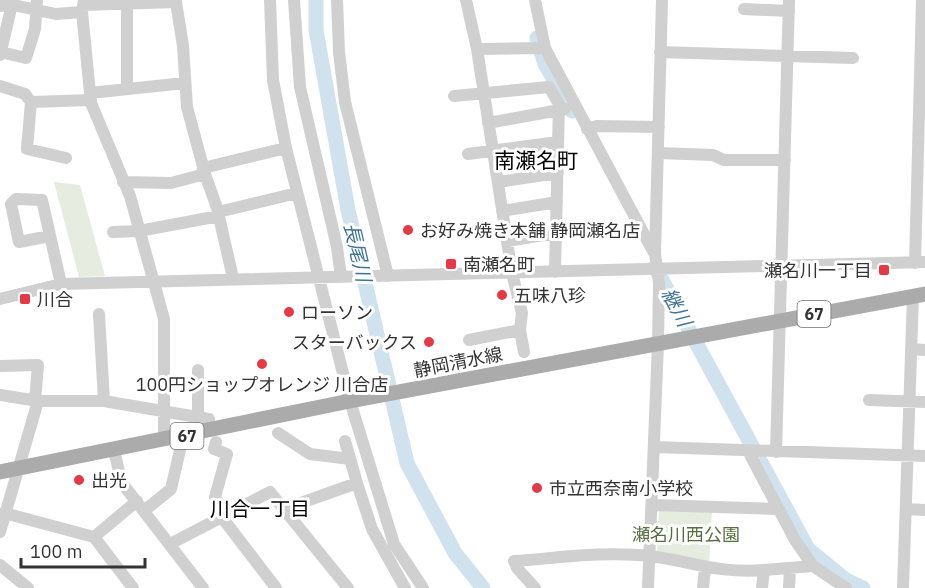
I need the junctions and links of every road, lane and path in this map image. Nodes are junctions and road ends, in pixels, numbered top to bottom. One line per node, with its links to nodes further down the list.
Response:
1 (270, 0): 36 (street)
2 (294, 0): 62 (street)
3 (337, 0): 61 (street)
4 (466, 0): 17 (street)
5 (535, 0): 15 (street)
6 (662, 0): 18 (street)
7 (180, 1): 9 (street); 21 (street)
8 (8, 4): 10 (street); 16 (street)
9 (127, 4): 12 (street); 24 (street)
10 (38, 5): 12 (street); 16 (street)
11 (789, 5): 14 (street); 19 (street)
12 (83, 6): 26 (street)
13 (923, 8): 22 (street)
14 (744, 9)
15 (540, 48): 17 (street); 29 (street)
16 (1, 49)
17 (477, 49): 25 (street)
18 (660, 52): 19 (street); 32 (street)
19 (788, 56): 20 (street); 41 (street)
20 (853, 58)
21 (185, 83): 24 (street); 42 (street)
22 (922, 83): 34 (street)
23 (0, 86): 28 (street)
24 (127, 89): 26 (street)
25 (483, 92): 27 (street); 30 (street); 31 (street)
26 (91, 96): 28 (street); 44 (street)
27 (454, 96)
28 (31, 102): 40 (street)
29 (575, 107): 30 (street); 33 (street)
30 (559, 111): 31 (street); 35 (street)
31 (488, 123): 37 (street)
32 (659, 127): 33 (street); 38 (street)
33 (586, 129): 55 (street)
34 (922, 136): 56 (street)
35 (558, 142): 37 (street); 43 (street)
36 (286, 148): 42 (street); 46 (street)
37 (493, 152): 39 (street); 45 (street)
38 (658, 153): 41 (street); 55 (street)
39 (468, 154)
40 (66, 158)
41 (785, 160): 57 (street)
42 (204, 171): 44 (street); 49 (street)
43 (558, 173): 45 (street); 47 (street)
44 (123, 182): 50 (street)
45 (498, 182): 48 (street)
46 (297, 193): 49 (street); 64 (street)
47 (557, 202): 48 (street); 52 (street)
48 (502, 211): 54 (street)
49 (219, 214): 50 (street); 63 (street)
50 (139, 231): 51 (street); 65 (street)
51 (113, 232)
52 (556, 233): 54 (street); 59 (street)
53 (50, 236): 66 (street)
54 (507, 241): 60 (street)
55 (655, 254): 58 (street)
56 (920, 262): 57 (street)
57 (782, 266): 58 (street); 70 (street)
58 (658, 269): 59 (street); 73 (street)
59 (555, 272): 60 (street)
60 (512, 273): 61 (street); 71 (street)
61 (386, 276): 62 (street)
62 (343, 277): 64 (street)
63 (233, 278): 64 (street); 65 (street)
64 (318, 279): 83 (street)
65 (154, 281): 66 (street); 86 (street)
66 (61, 284): 68 (street)
67 (919, 295): 70 (main road, 静岡清水線 / 67); 74 (street)
68 (0, 299)
69 (99, 314): 82 (street)
70 (780, 320): 73 (main road, 静岡清水線 / 67); 95 (street)
71 (520, 330): 72 (street); 76 (street)
72 (470, 340)
73 (658, 344): 83 (main road, 静岡清水線 / 67); 92 (street)
74 (911, 349): 75 (street); 84 (street)
75 (925, 350)
76 (524, 352)
77 (0, 366): 81 (street)
78 (198, 370): 86 (street)
79 (0, 395): 81 (street)
80 (869, 400): 84 (street)
81 (37, 401): 82 (street); 99 (street)
82 (104, 401): 86 (street)
83 (350, 401): 88 (main road, 静岡清水線 / 67); 125 (street)
84 (909, 401): 85 (street); 96 (street)
85 (925, 402)
86 (164, 411): 89 (street)
87 (278, 433): 98 (street)
88 (183, 437): 89 (main road, 静岡清水線 / 67); 103 (street)
89 (164, 440): 93 (main road, 静岡清水線 / 67)
90 (345, 441): 98 (street)
91 (216, 442): 109 (street)
92 (654, 447): 94 (street); 102 (street)
93 (114, 451): 99 (main road, 静岡清水線 / 67); 103 (street)
94 (748, 451): 95 (street); 105 (street)
95 (776, 452): 96 (street)
96 (908, 456): 97 (street); 106 (street)
97 (925, 456)
98 (350, 459): 101 (street)
99 (16, 468): 100 (main road, 静岡清水線 / 67); 108 (street)
100 (0, 472)
101 (357, 483): 104 (street); 124 (street)
102 (652, 505): 105 (street); 113 (street)
103 (140, 506): 111 (street); 112 (street)
104 (284, 508): 109 (street); 123 (street)
105 (779, 508): 115 (street)
106 (906, 509): 107 (street); 132 (street)
107 (925, 510)
108 (4, 513): 110 (street); 111 (street)
109 (222, 516): 112 (street); 122 (street)
110 (0, 532)
111 (94, 537): 120 (street)
112 (170, 544): 121 (street)
113 (649, 556): 117 (street); 126 (street); 127 (street)
114 (0, 565): 119 (street)
115 (813, 566): 116 (street); 131 (street)
116 (790, 568): 118 (street); 130 (street)
117 (705, 569): 118 (street); 128 (street)
118 (764, 570): 129 (street)
119 (28, 588)
120 (133, 588)
121 (203, 588)
122 (276, 588)
123 (348, 588)
124 (405, 588)
125 (423, 588)
126 (535, 588)
127 (648, 588)
128 (703, 588)
129 (762, 588)
130 (789, 588)
131 (846, 588)
132 (903, 588)

